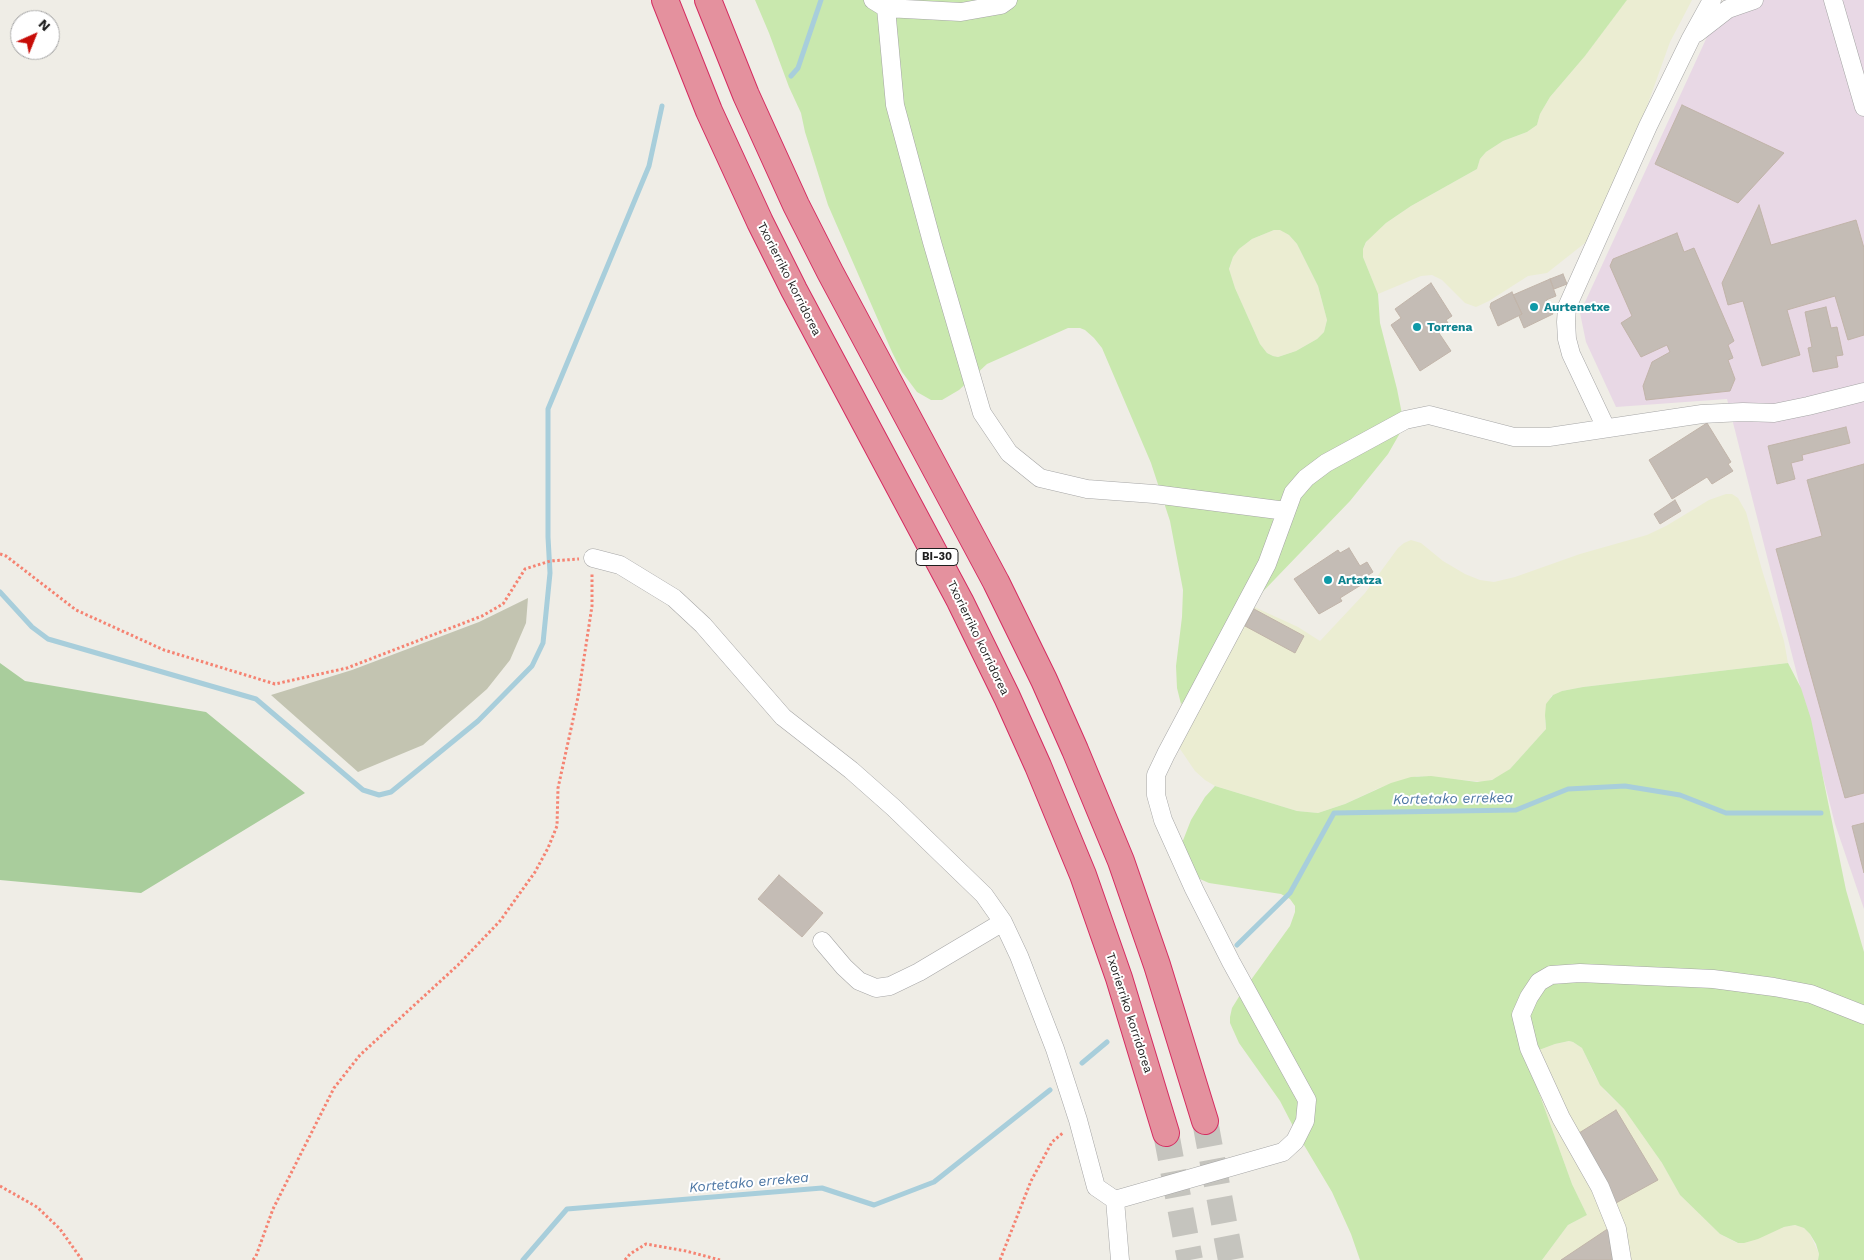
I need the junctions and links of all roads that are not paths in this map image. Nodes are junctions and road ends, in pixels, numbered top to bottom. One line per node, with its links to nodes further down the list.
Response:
1 (665, 0): 18 (highway, Txorierriko korridorea / BI-30)
2 (708, 0): 17 (highway, BI-30)
3 (1008, 0): 7 (street)
4 (1712, 0): 8 (street)
5 (1754, 0): 8 (street)
6 (1833, 0): 9 (street)
7 (879, 4): 12 (street)
8 (1691, 38): 11 (street)
9 (1864, 107)
10 (1864, 392): 11 (street)
11 (1606, 428): 12 (street)
12 (1286, 511): 19 (street)
13 (593, 558): 14 (street)
14 (1003, 922): 15 (street); 19 (street)
15 (822, 941)
16 (1864, 1015): 21 (street)
17 (1205, 1121)
18 (1166, 1133)
19 (1115, 1200): 20 (street)
20 (1120, 1260)
21 (1622, 1260)

